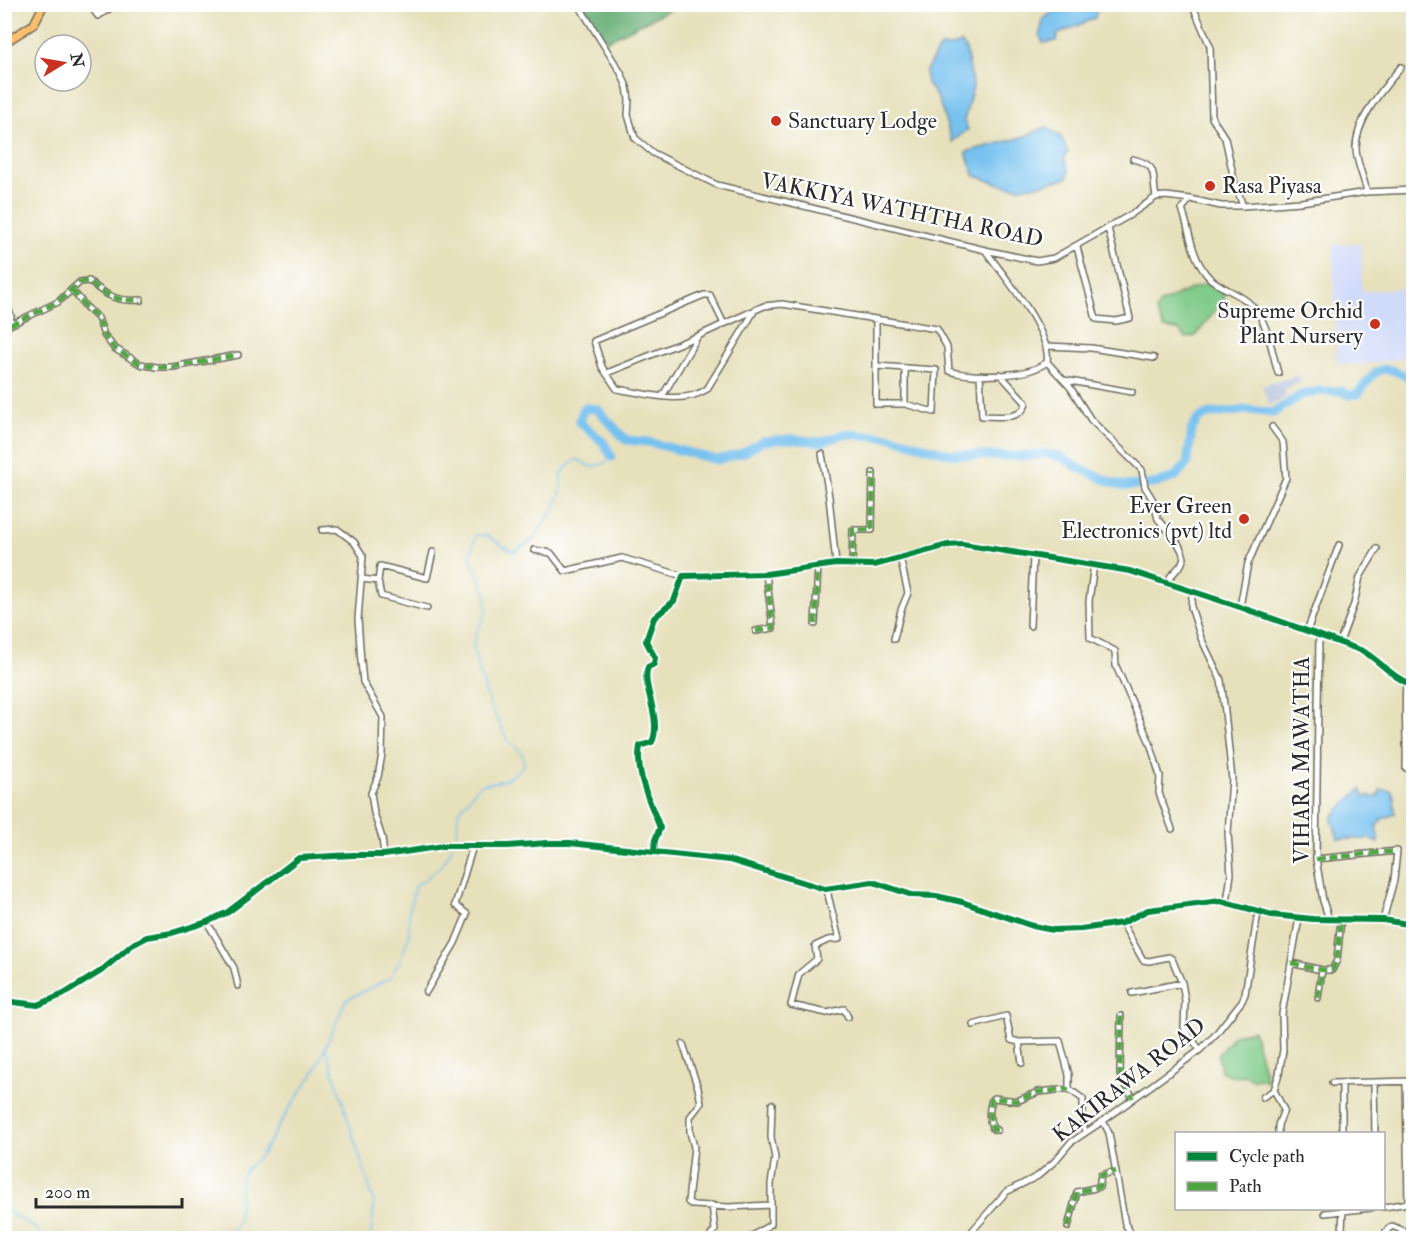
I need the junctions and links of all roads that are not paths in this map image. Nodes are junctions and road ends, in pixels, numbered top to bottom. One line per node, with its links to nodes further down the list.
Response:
1 (44, 4): 6 (main road)
2 (89, 4): 3 (street)
3 (117, 4)
4 (579, 4): 16 (street, VAKKIYA WATHTHA ROAD)
5 (1192, 4): 13 (street)
6 (4, 43)
7 (1401, 67): 10 (street)
8 (1133, 159): 11 (street)
9 (1413, 190): 10 (street)
10 (1366, 192): 13 (street)
11 (1156, 197): 12 (street); 14 (street, VAKKIYA WATHTHA ROAD)
12 (1190, 199): 13 (street); 33 (street)
13 (1243, 206)
14 (1108, 228): 15 (street, VAKKIYA WATHTHA ROAD); 15 (street)
15 (1077, 247): 16 (street, VAKKIYA WATHTHA ROAD)
16 (985, 250): 25 (street)
17 (72, 290): 19 (street); 23 (street); 26 (street)
18 (4, 297): 23 (street)
19 (141, 300)
20 (755, 310): 21 (street); 22 (street); 39 (street)
21 (876, 320): 29 (street); 32 (street)
22 (724, 324): 24 (street); 34 (street)
23 (7, 326)
24 (698, 336): 34 (street); 39 (street)
25 (1047, 346): 27 (street); 28 (street)
26 (238, 354)
27 (1154, 358)
28 (1047, 362): 35 (street); 37 (street)
29 (876, 366): 30 (street); 40 (street)
30 (905, 368): 31 (street); 40 (street)
31 (936, 370): 32 (street); 40 (street)
32 (949, 370): 36 (street)
33 (1278, 373)
34 (607, 374): 39 (street)
35 (1000, 374): 36 (street); 36 (street)
36 (980, 375)
37 (1064, 380): 38 (street); 59 (street)
38 (1132, 392)
39 (663, 395)
40 (905, 404)
41 (1272, 427): 61 (street)
42 (822, 454): 51 (street)
43 (873, 472): 52 (street)
44 (322, 530): 57 (street)
45 (1339, 545): 66 (street)
46 (1377, 549): 69 (street)
47 (534, 550): 56 (street)
48 (433, 552): 58 (street)
49 (1034, 555): 50 (street); 53 (street); 64 (street)
50 (900, 558): 52 (street); 68 (street)
51 (836, 564): 52 (street); 54 (street)
52 (852, 564)
53 (1094, 564): 59 (street); 73 (street)
54 (818, 566): 55 (street); 63 (street)
55 (766, 573): 56 (street); 65 (street)
56 (683, 576): 75 (street)
57 (362, 579): 58 (street); 76 (street)
58 (378, 581): 62 (street)
59 (1169, 585): 60 (street)
60 (1194, 593): 61 (street); 79 (street)
61 (1240, 607): 66 (street)
62 (427, 608)
63 (815, 624)
64 (1030, 626)
65 (756, 631)
66 (1307, 631): 67 (street)
67 (1319, 636): 69 (street); 77 (street, VIHARA MAWATHA)
68 (894, 639)
69 (1340, 642): 70 (street)
70 (1406, 683): 71 (street); 72 (street)
71 (1413, 686)
72 (1406, 768)
73 (1172, 829)
74 (472, 846): 75 (street); 76 (street); 92 (street)
75 (654, 851): 78 (street)
76 (384, 855): 85 (street)
77 (1316, 859): 82 (street, VIHARA MAWATHA); 84 (street)
78 (829, 889): 86 (street); 97 (street)
79 (1227, 902): 80 (street); 86 (street)
80 (1258, 912): 81 (street); 101 (street, KAKIRAWA ROAD)
81 (1299, 918): 82 (street); 88 (street)
82 (1329, 919): 83 (street)
83 (1341, 919): 84 (street); 89 (street)
84 (1383, 920): 87 (street)
85 (207, 922): 91 (street); 95 (street)
86 (1122, 923): 90 (street)
87 (1413, 925)
88 (1291, 963): 89 (street); 109 (street)
89 (1322, 970): 94 (street)
90 (1182, 983): 93 (street); 101 (street)
91 (238, 986)
92 (426, 992)
93 (1132, 993)
94 (1318, 998)
95 (4, 1001)
96 (1121, 1016): 111 (street)
97 (848, 1017)
98 (974, 1025): 99 (street)
99 (1019, 1042): 102 (street); 108 (street)
100 (683, 1044): 121 (street)
101 (1200, 1050): 111 (street, KAKIRAWA ROAD)
102 (1022, 1063)
103 (1413, 1081): 104 (street)
104 (1406, 1082): 107 (street); 120 (street)
105 (1332, 1083): 106 (street)
106 (1341, 1083): 107 (street); 117 (street)
107 (1374, 1083): 118 (street)
108 (1069, 1089): 114 (street); 115 (street)
109 (1274, 1090): 110 (street); 116 (street)
110 (1263, 1097)
111 (1133, 1098): 113 (street, KAKIRAWA ROAD)
112 (772, 1104): 122 (street)
113 (1103, 1121): 115 (street, KAKIRAWA ROAD); 119 (street)
114 (998, 1130)
115 (1085, 1132): 132 (street, KAKIRAWA ROAD)
116 (1278, 1132)
117 (1342, 1132)
118 (1375, 1132)
119 (1116, 1171): 126 (street); 133 (street)
120 (1411, 1203): 123 (street)
121 (712, 1205): 122 (street); 130 (street)
122 (771, 1205): 131 (street)
123 (1385, 1207)
124 (1343, 1210): 125 (street); 134 (street)
125 (1325, 1214)
126 (1068, 1227)
127 (1411, 1234): 128 (street); 129 (street)
128 (1388, 1236)
129 (1399, 1236)
130 (711, 1239)
131 (749, 1239)
132 (966, 1239)
133 (1130, 1239)
134 (1317, 1239)

